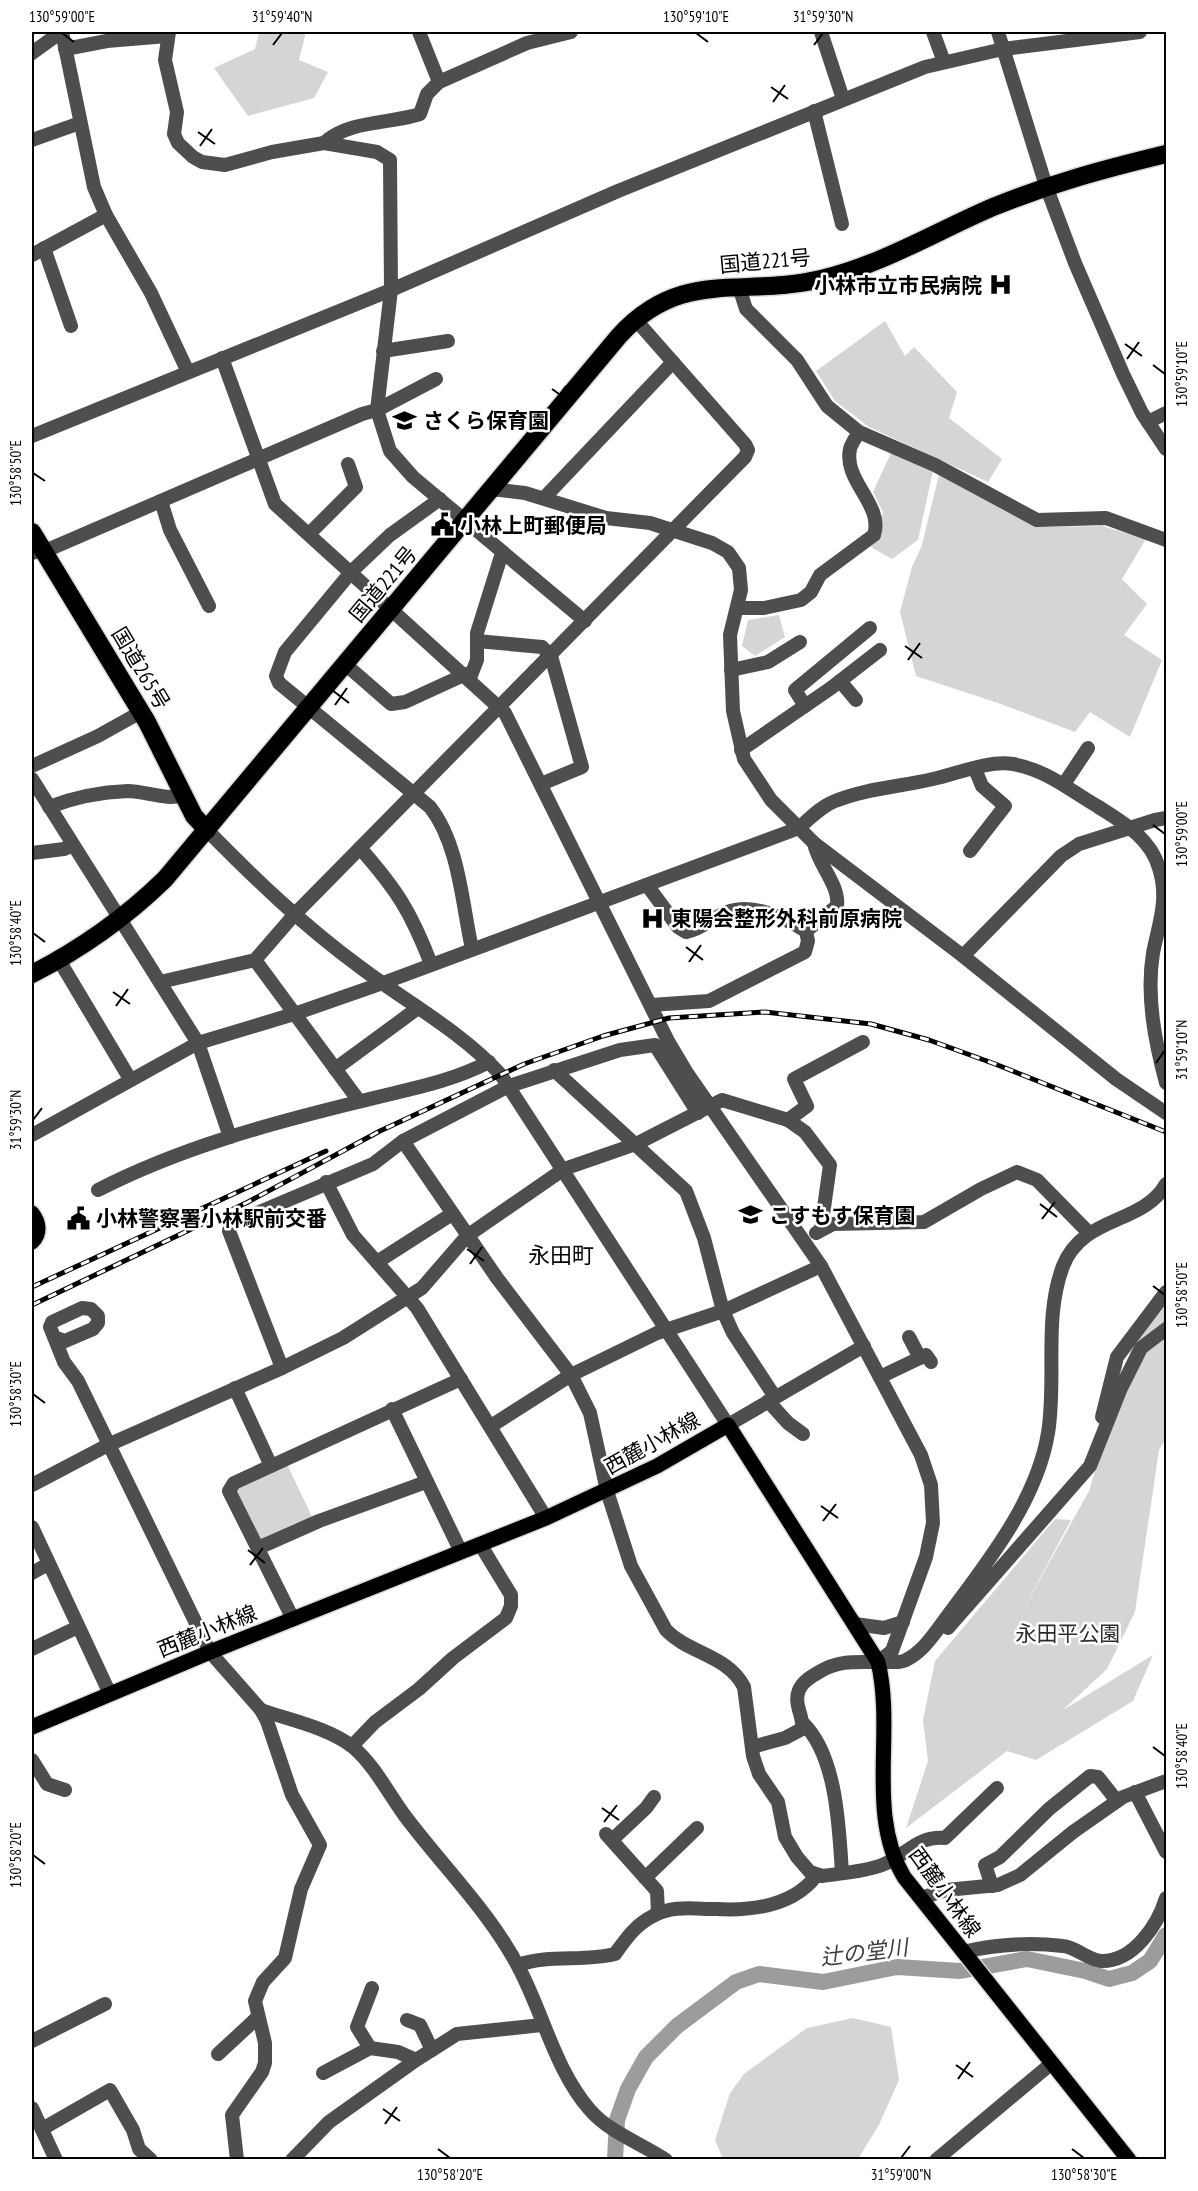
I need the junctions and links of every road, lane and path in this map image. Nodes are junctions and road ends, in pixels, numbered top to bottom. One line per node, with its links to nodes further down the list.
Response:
1 (62, 32): 11 (street); 13 (street)
2 (419, 32): 15 (street)
3 (571, 32): 10 (street)
4 (821, 32): 16 (street)
5 (933, 32): 14 (street)
6 (998, 32): 12 (street)
7 (1140, 32): 9 (street)
8 (168, 34): 11 (street); 20 (street)
9 (1089, 34): 12 (street)
10 (524, 37): 15 (street)
11 (65, 49): 18 (street)
12 (1003, 49): 14 (street); 22 (street)
13 (32, 53)
14 (944, 62): 16 (street)
15 (439, 82): 20 (street)
16 (843, 99): 17 (street)
17 (814, 111): 24 (street); 27 (street)
18 (80, 123): 19 (street); 23 (street)
19 (32, 140)
20 (324, 143): 27 (street)
21 (1167, 154): 22 (highway, 国道221号)
22 (1046, 186): 26 (highway, 国道221号); 38 (street)
23 (106, 215): 25 (street); 34 (street)
24 (842, 224)
25 (36, 250): 29 (street)
26 (739, 287): 28 (highway, 国道221号); 39 (street)
27 (391, 290): 31 (street); 32 (street)
28 (634, 319): 33 (street); 44 (highway, 国道221号)
29 (71, 326)
30 (448, 341): 31 (street)
31 (383, 351): 36 (street)
32 (222, 358): 34 (street); 42 (street)
33 (673, 362): 45 (street); 49 (street)
34 (188, 372): 40 (street)
35 (436, 379): 36 (street)
36 (377, 410): 42 (street); 46 (street)
37 (1167, 413): 38 (street)
38 (1148, 422): 41 (street)
39 (859, 432): 52 (street); 57 (street)
40 (32, 436)
41 (1167, 449)
42 (259, 458): 47 (street); 51 (street)
43 (348, 464): 51 (street)
44 (491, 489): 45 (street); 48 (highway, 国道221号)
45 (544, 498): 49 (street)
46 (440, 499): 48 (street); 55 (street)
47 (161, 501): 53 (street); 56 (street)
48 (465, 520): 54 (street); 58 (highway, 国道221号)
49 (673, 531): 57 (street); 59 (street)
50 (32, 532): 53 (highway, 国道265号)
51 (309, 534): 55 (street)
52 (1167, 540)
53 (37, 551): 73 (highway, 国道265号)
54 (502, 552): 59 (street); 61 (street)
55 (352, 571): 58 (street); 70 (street)
56 (209, 606)
57 (737, 608): 66 (street)
58 (391, 609): 65 (highway, 国道221号); 67 (street)
59 (585, 621): 64 (street)
60 (870, 627): 72 (street)
61 (477, 640): 64 (street); 67 (street)
62 (800, 642): 66 (street)
63 (880, 650): 68 (street)
64 (551, 656): 71 (street); 79 (street)
65 (345, 664): 67 (street); 70 (highway, 国道221号)
66 (731, 670): 75 (street)
67 (468, 676): 71 (street)
68 (840, 681): 69 (street); 72 (street)
69 (855, 700)
70 (310, 706): 81 (street); 87 (highway, 国道221号)
71 (500, 706): 79 (street); 81 (street)
72 (805, 706): 75 (street)
73 (141, 712): 76 (street); 82 (highway, 国道265号)
74 (1088, 748): 80 (street)
75 (741, 750): 85 (street)
76 (32, 766)
77 (975, 769): 80 (street); 85 (street); 91 (street)
78 (32, 779): 83 (street)
79 (541, 784): 96 (street)
80 (1064, 784): 86 (street)
81 (414, 794): 90 (street); 100 (street)
82 (184, 795): 83 (street); 87 (highway, 国道265号)
83 (50, 807): 89 (street)
84 (1167, 818): 86 (street)
85 (799, 828): 88 (street); 94 (street)
86 (1133, 828): 101 (street); 117 (street)
87 (207, 830): 97 (street); 98 (highway, 国道221号)
88 (814, 843): 93 (street); 95 (street)
89 (73, 845): 92 (street); 98 (street)
90 (360, 848): 97 (street); 104 (street)
91 (970, 851)
92 (32, 853)
93 (850, 871): 95 (street); 101 (street)
94 (646, 885): 96 (street); 99 (street)
95 (834, 888): 99 (street)
96 (599, 903): 100 (street); 108 (street)
97 (294, 915): 103 (street); 107 (street)
98 (120, 919): 102 (highway, 国道221号); 106 (street)
99 (806, 932): 108 (street)
100 (472, 949): 104 (street)
101 (963, 956): 120 (street)
102 (59, 960): 105 (highway, 国道221号); 116 (street)
103 (255, 960): 106 (street); 110 (street)
104 (431, 964): 107 (street)
105 (32, 974)
106 (160, 982): 112 (street)
107 (383, 982): 109 (street); 110 (street)
108 (651, 1005): 121 (street)
109 (418, 1008): 113 (street); 114 (street)
110 (294, 1014): 112 (street); 114 (street)
111 (864, 1042): 122 (street)
112 (198, 1043): 116 (street); 124 (street)
113 (489, 1062): 118 (street); 119 (street)
114 (335, 1069): 119 (street)
115 (554, 1070): 118 (street); 121 (street); 126 (street)
116 (130, 1080): 123 (street)
117 (1166, 1082)
118 (509, 1086): 125 (street); 127 (street)
119 (359, 1101): 124 (street)
120 (1164, 1106)
121 (704, 1109): 122 (street); 126 (street); 136 (street)
122 (788, 1120): 133 (street)
123 (32, 1135)
124 (230, 1137): 130 (street)
125 (403, 1141): 128 (street); 132 (street)
126 (636, 1144): 127 (street); 142 (street)
127 (564, 1169): 135 (street); 144 (street)
128 (326, 1182): 138 (street); 149 (street)
129 (1167, 1184): 134 (street)
130 (98, 1190)
131 (32, 1213): 137 (main road)
132 (452, 1214): 135 (street); 138 (street)
133 (821, 1229): 134 (street); 136 (street)
134 (1088, 1232): 177 (street)
135 (467, 1236): 141 (street); 150 (street)
136 (805, 1241): 139 (street)
137 (32, 1242)
138 (377, 1262): 141 (street)
139 (821, 1266): 142 (street); 148 (street)
140 (1167, 1292): 162 (street)
141 (408, 1298): 149 (street); 152 (street)
142 (723, 1311): 144 (street); 155 (street)
143 (1166, 1329): 162 (street)
144 (666, 1330): 150 (street); 157 (street)
145 (80, 1335): 146 (street); 146 (street); 153 (street)
146 (54, 1337): 153 (street)
147 (909, 1337): 151 (street)
148 (864, 1346): 151 (street); 155 (street)
149 (282, 1368): 154 (street)
150 (571, 1375): 158 (street); 165 (street)
151 (880, 1377): 174 (street)
152 (461, 1378): 156 (street); 158 (street)
153 (78, 1381): 160 (street)
154 (235, 1388): 160 (street); 161 (street)
155 (772, 1399): 157 (street); 159 (street)
156 (392, 1409): 161 (street); 163 (street)
157 (728, 1425): 165 (main road, 西麓小林線); 175 (main road, 西麓小林線)
158 (492, 1426): 166 (street)
159 (803, 1434)
160 (108, 1445): 164 (street); 179 (street)
161 (271, 1466): 169 (street)
162 (1089, 1466): 177 (street)
163 (426, 1482): 169 (street); 170 (street)
164 (32, 1485)
165 (607, 1491): 166 (main road, 西麓小林線); 186 (street)
166 (546, 1518): 168 (main road, 西麓小林線)
167 (32, 1527): 171 (street)
168 (480, 1545): 170 (main road, 西麓小林線); 185 (street)
169 (258, 1548): 173 (street)
170 (460, 1552): 173 (main road, 西麓小林線)
171 (48, 1564): 172 (street); 176 (street)
172 (32, 1573)
173 (293, 1619): 179 (main road, 西麓小林線)
174 (903, 1622): 175 (street); 180 (street)
175 (855, 1624): 180 (main road, 西麓小林線)
176 (78, 1627): 178 (street); 181 (street)
177 (931, 1638): 180 (street)
178 (32, 1649)
179 (210, 1652): 181 (main road, 西麓小林線); 182 (street)
180 (878, 1662): 183 (street); 196 (main road, 西麓小林線)
181 (110, 1694): 184 (main road, 西麓小林線)
182 (261, 1710): 185 (street); 208 (street)
183 (803, 1723): 186 (street); 197 (street)
184 (32, 1727)
185 (352, 1746): 205 (street)
186 (752, 1747): 198 (street)
187 (32, 1760): 190 (street)
188 (1167, 1781): 191 (street)
189 (997, 1788): 196 (street)
190 (65, 1790)
191 (1135, 1792): 193 (street); 195 (street)
192 (654, 1797): 199 (street)
193 (1117, 1801): 200 (street); 200 (street)
194 (697, 1828): 199 (street)
195 (1167, 1852)
196 (893, 1859): 197 (street); 201 (main road, 西麓小林線)
197 (842, 1873): 198 (street)
198 (816, 1876): 203 (street)
199 (645, 1878): 203 (street)
200 (992, 1886): 201 (street)
201 (921, 1898): 204 (main road, 西麓小林線)
202 (1167, 1898): 204 (street)
203 (658, 1914): 205 (street)
204 (963, 1952): 216 (main road, 西麓小林線)
205 (518, 1965): 210 (street)
206 (372, 1988): 212 (street)
207 (105, 2004): 211 (street)
208 (258, 2017): 214 (street); 222 (street)
209 (407, 2020): 213 (street)
210 (542, 2025): 213 (street); 224 (street)
211 (32, 2041)
212 (370, 2048): 215 (street); 217 (street)
213 (432, 2050): 215 (street)
214 (218, 2054)
215 (416, 2060): 223 (street)
216 (1052, 2063): 225 (street); 226 (main road, 西麓小林線)
217 (323, 2073)
218 (32, 2108): 219 (street)
219 (42, 2129): 220 (street); 221 (street)
220 (56, 2160)
221 (151, 2160)
222 (237, 2160)
223 (292, 2160)
224 (666, 2160)
225 (936, 2160)
226 (1129, 2160)

